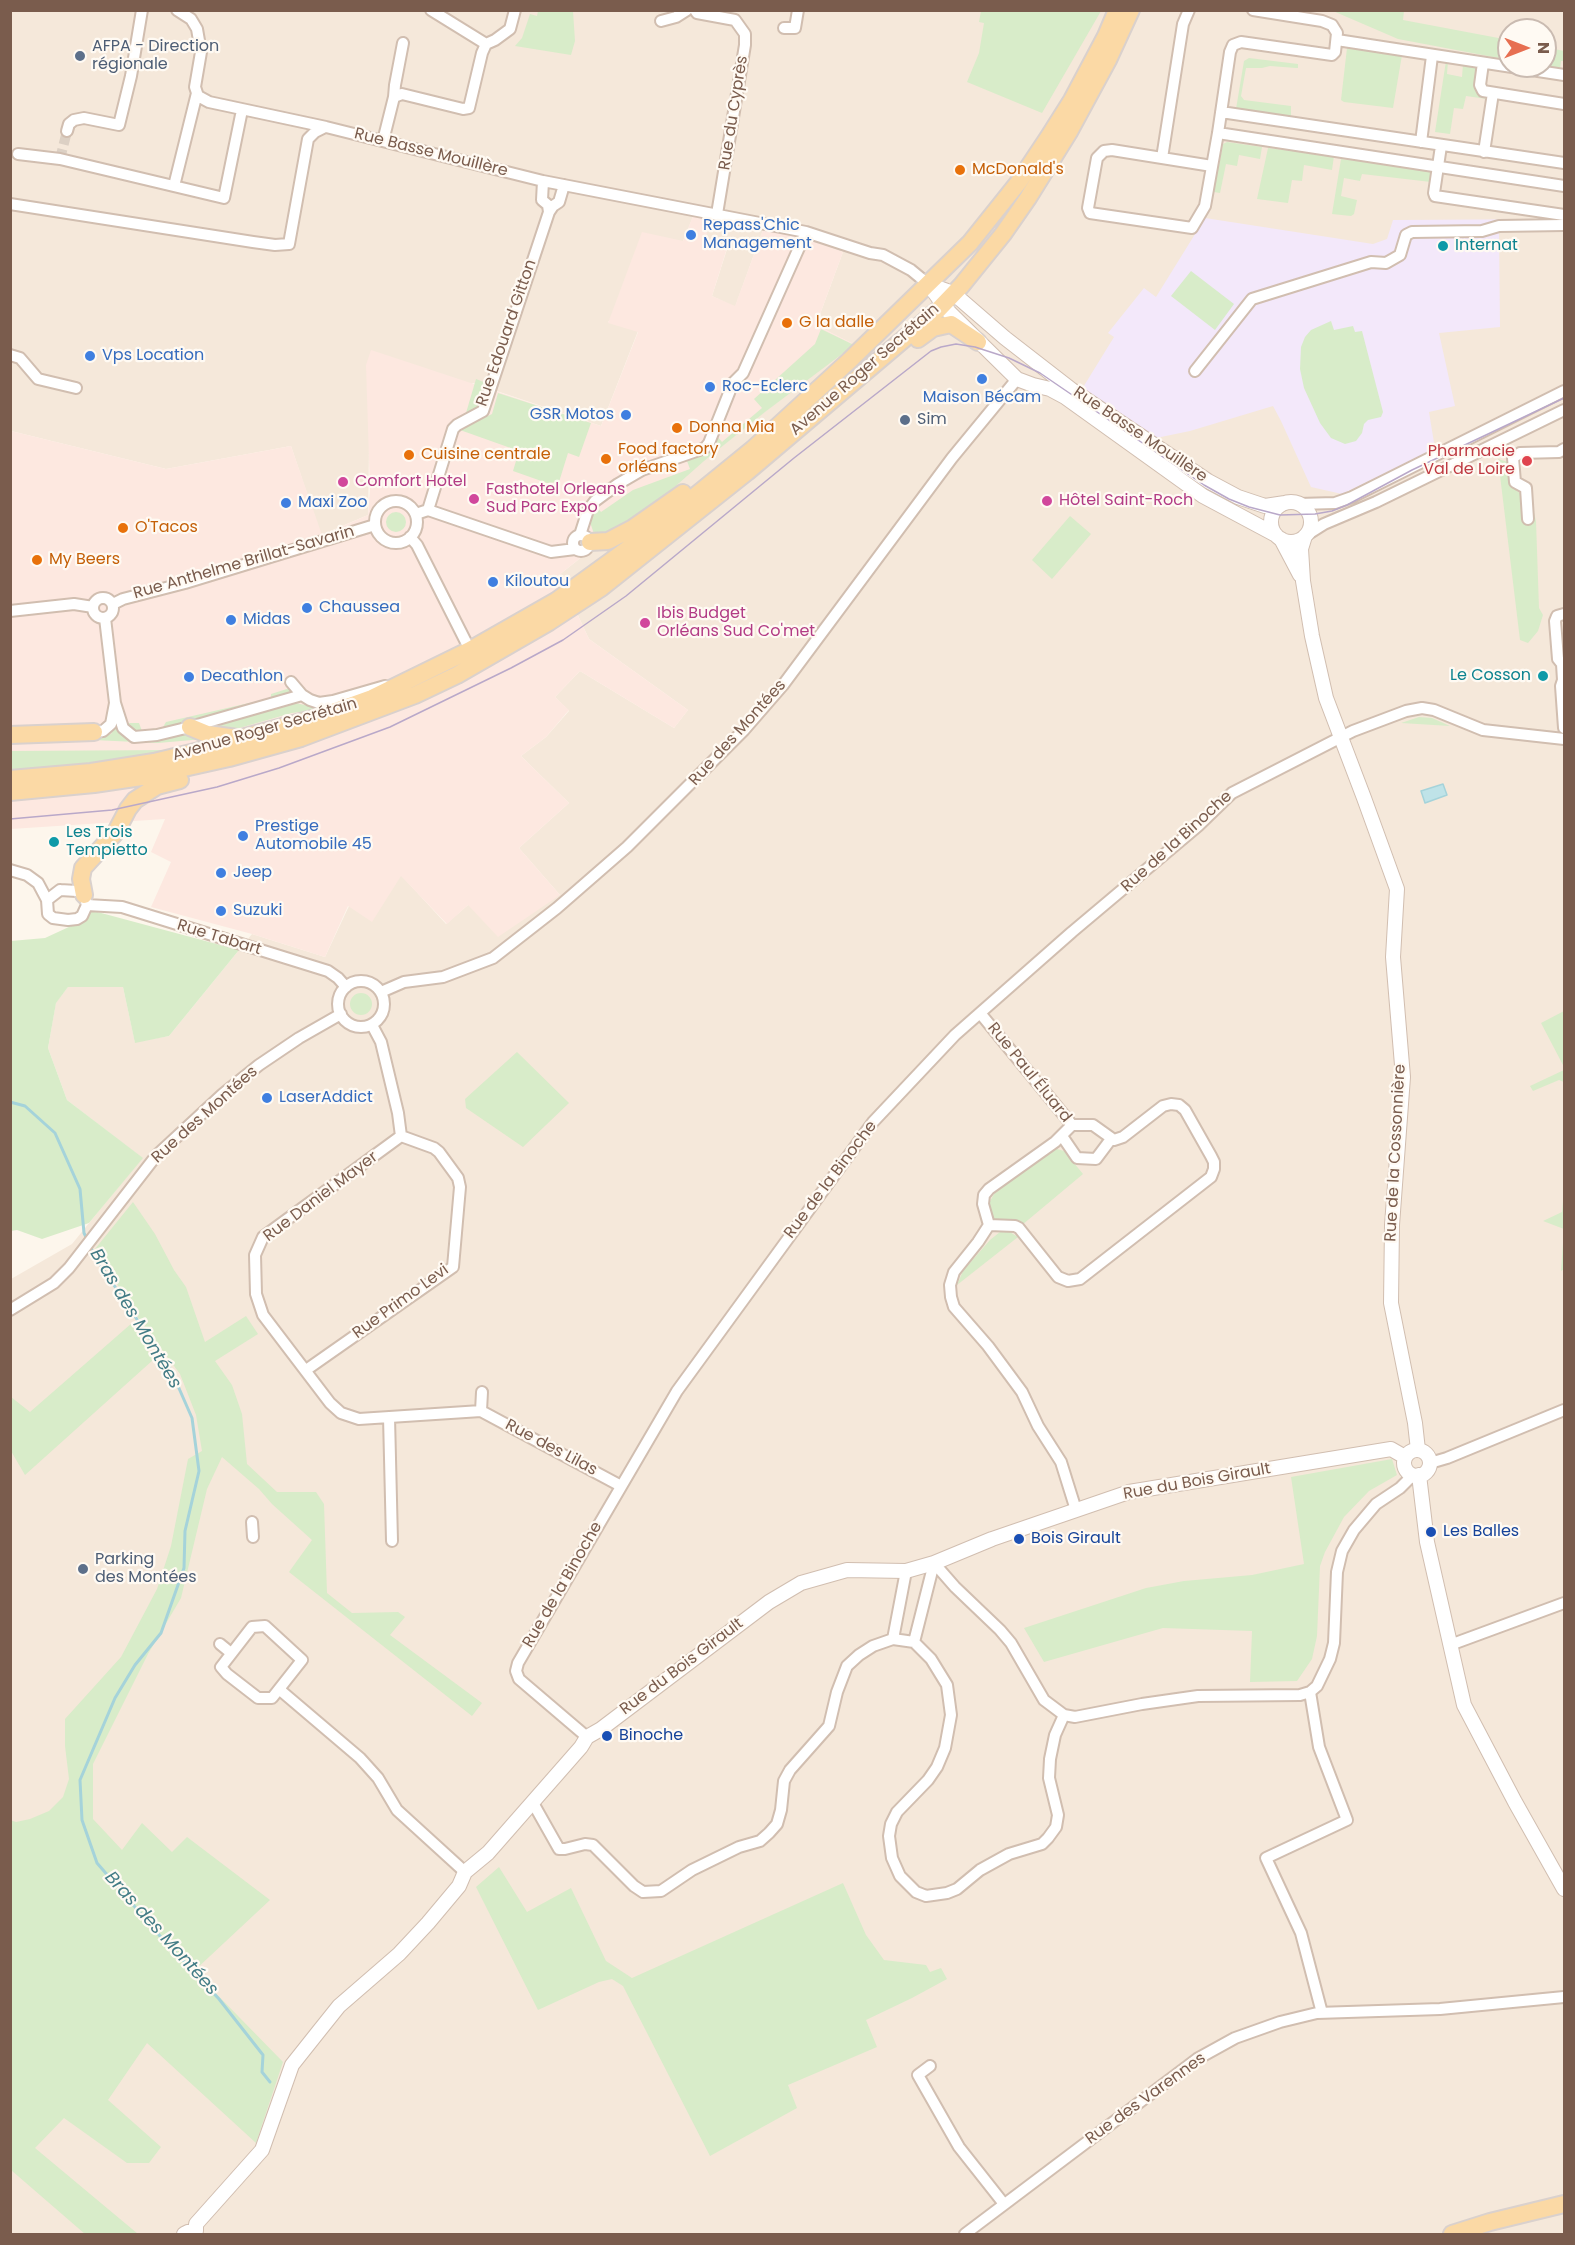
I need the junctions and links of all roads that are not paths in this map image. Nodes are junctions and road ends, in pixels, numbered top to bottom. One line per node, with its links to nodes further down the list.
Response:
1 (142, 10): 27 (street)
2 (177, 10): 20 (street)
3 (431, 10): 16 (street)
4 (515, 10): 16 (street)
5 (687, 10): 12 (street)
6 (695, 10): 46 (street, Rue du Cyprès)
7 (798, 10): 13 (street)
8 (1117, 10): 50 (main road, Avenue Roger Secrétain)
9 (1131, 10): 50 (main road, Avenue Roger Secrétain)
10 (1189, 10): 36 (street)
11 (1253, 10): 14 (street)
12 (661, 21)
13 (784, 28)
14 (1338, 40): 17 (street); 25 (street)
15 (403, 43): 22 (street)
16 (486, 44): 22 (street)
17 (1432, 56): 18 (street); 31 (street)
18 (1483, 63): 19 (street); 21 (street)
19 (1564, 75)
20 (197, 93): 24 (street, Rue Basse Mouillère); 42 (street)
21 (1493, 93): 23 (street); 33 (street)
22 (394, 97): 30 (street)
23 (1564, 104)
24 (242, 110): 26 (street, Rue Basse Mouillère); 42 (street)
25 (1221, 112): 28 (street); 29 (street)
26 (323, 128): 30 (street, Rue Basse Mouillère); 44 (street)
27 (66, 131)
28 (1218, 133): 35 (street); 38 (street)
29 (1358, 133): 31 (street); 35 (street)
30 (383, 141): 40 (street, Rue Basse Mouillère)
31 (1421, 142): 32 (street)
32 (1441, 146): 33 (street); 39 (street)
33 (1484, 152): 37 (street)
34 (18, 154): 42 (street)
35 (1355, 155): 39 (street)
36 (1162, 158): 38 (street); 38 (street)
37 (1564, 163)
38 (1212, 166)
39 (1438, 167): 43 (street); 47 (street)
40 (543, 181): 41 (street, Rue Basse Mouillère); 45 (street)
41 (564, 185): 45 (street, Rue Edouard Gitton); 46 (street, Rue Basse Mouillère)
42 (174, 186)
43 (1564, 186)
44 (10, 204)
45 (549, 212): 64 (street, Rue Edouard Gitton)
46 (717, 214): 49 (street, Rue Basse Mouillère)
47 (1564, 215)
48 (1564, 225): 55 (street)
49 (806, 232): 50 (street, Rue Basse Mouillère); 71 (street)
50 (941, 292): 51 (street, Rue Basse Mouillère); 53 (street, Rue Basse Mouillère); 54 (main road, Avenue Roger Secrétain); 56 (main road, Avenue Roger Secrétain); 56 (main road)
51 (978, 342): 57 (street, Rue Basse Mouillère); 61 (main road)
52 (10, 355): 58 (street)
53 (1028, 356): 57 (street); 63 (street, Rue Basse Mouillère)
54 (850, 360): 71 (main road); 78 (main road, Avenue Roger Secrétain)
55 (1196, 371)
56 (862, 374): 61 (main road, Avenue Roger Secrétain)
57 (1017, 379): 70 (street, Rue Basse Mouillère); 97 (street, Rue des Montées)
58 (76, 388)
59 (1564, 392): 63 (street)
60 (1564, 411): 68 (street)
61 (808, 419): 78 (main road, Avenue Roger Secrétain)
62 (1564, 449): 66 (street)
63 (1292, 503): 68 (street); 70 (street)
64 (428, 510): 65 (street); 71 (street)
65 (416, 514): 67 (street); 69 (street)
66 (1528, 519)
67 (375, 525): 69 (street); 73 (street, Rue Anthelme Brillat-Savarin)
68 (1305, 536): 70 (street); 72 (street, Rue de la Cossonnière)
69 (410, 537): 78 (street)
70 (1279, 537): 72 (street, Rue de la Cossonnière)
71 (582, 542)
72 (1303, 581): 89 (street, Rue de la Cossonnière)
73 (113, 604): 74 (street); 77 (street)
74 (93, 607): 75 (street); 77 (street)
75 (10, 611)
76 (1564, 614): 85 (street)
77 (105, 618): 82 (street)
78 (474, 658): 79 (main road, Avenue Roger Secrétain); 83 (main road, Avenue Roger Secrétain)
79 (408, 681): 81 (street, Avenue Roger Secrétain); 88 (main road, Avenue Roger Secrétain)
80 (291, 682): 81 (street, Avenue Roger Secrétain)
81 (302, 695): 84 (street, Avenue Roger Secrétain)
82 (115, 703): 84 (street, Avenue Roger Secrétain); 86 (street)
83 (333, 726): 92 (main road, Avenue Roger Secrétain); 95 (main road)
84 (190, 727): 88 (main road)
85 (1564, 728)
86 (94, 732): 87 (main road)
87 (10, 735)
88 (241, 738): 91 (main road, Avenue Roger Secrétain)
89 (1341, 738): 90 (street, Rue de la Binoche); 98 (street, Rue de la Binoche); 112 (street, Rue de la Cossonnière)
90 (1564, 739)
91 (10, 779)
92 (10, 792)
93 (10, 870): 94 (street)
94 (47, 900): 95 (street); 95 (street)
95 (85, 900): 96 (street, Rue Tabart)
96 (346, 987): 97 (street); 99 (street)
97 (381, 992): 100 (street)
98 (980, 1013): 101 (street, Rue Paul Éluard); 116 (street, Rue de la Binoche)
99 (341, 1014): 100 (street); 106 (street, Rue des Montées)
100 (372, 1025): 102 (street)
101 (1072, 1125): 103 (street, Rue Paul Éluard); 104 (street)
102 (401, 1136): 107 (street, Rue Daniel Mayer); 107 (street, Rue Primo Levi)
103 (1062, 1136): 104 (street); 105 (street, Rue Paul Éluard)
104 (1111, 1138): 105 (street)
105 (989, 1225): 117 (street)
106 (10, 1310)
107 (306, 1370): 111 (street, Rue Daniel Mayer)
108 (482, 1392): 110 (street)
109 (1564, 1410): 114 (street)
110 (481, 1411): 111 (street); 116 (street, Rue des Lilas)
111 (389, 1417): 120 (street)
112 (1418, 1450): 113 (street); 114 (street)
113 (1405, 1457): 115 (street); 117 (street, Rue du Bois Girault)
114 (1430, 1463): 115 (street)
115 (1416, 1475): 127 (street); 130 (street)
116 (621, 1486): 132 (street, Rue de la Binoche)
117 (1076, 1510): 121 (street, Rue du Bois Girault)
118 (252, 1522): 119 (street)
119 (253, 1537)
120 (392, 1541)
121 (934, 1563): 122 (street, Rue du Bois Girault); 125 (street); 131 (street)
122 (906, 1571): 124 (street); 132 (street, Rue du Bois Girault)
123 (1564, 1604): 127 (street)
124 (893, 1639): 125 (street); 133 (street)
125 (914, 1642): 131 (street)
126 (220, 1644): 128 (street)
127 (1450, 1645): 135 (street)
128 (231, 1653): 129 (street); 129 (street)
129 (280, 1690): 134 (street)
130 (1310, 1692): 131 (street); 137 (street)
131 (1064, 1715)
132 (587, 1737): 133 (street, Rue du Bois Girault)
133 (533, 1803): 134 (street, Rue du Bois Girault)
134 (465, 1872): 141 (street, Rue du Bois Girault)
135 (1564, 1889)
136 (1564, 1997): 137 (street, Rue des Varennes)
137 (1322, 2013): 139 (street, Rue des Varennes)
138 (930, 2066): 139 (street)
139 (1004, 2204): 142 (street, Rue des Varennes)
140 (1564, 2204): 143 (main road)
141 (193, 2233)
142 (965, 2235)
143 (1452, 2235)

